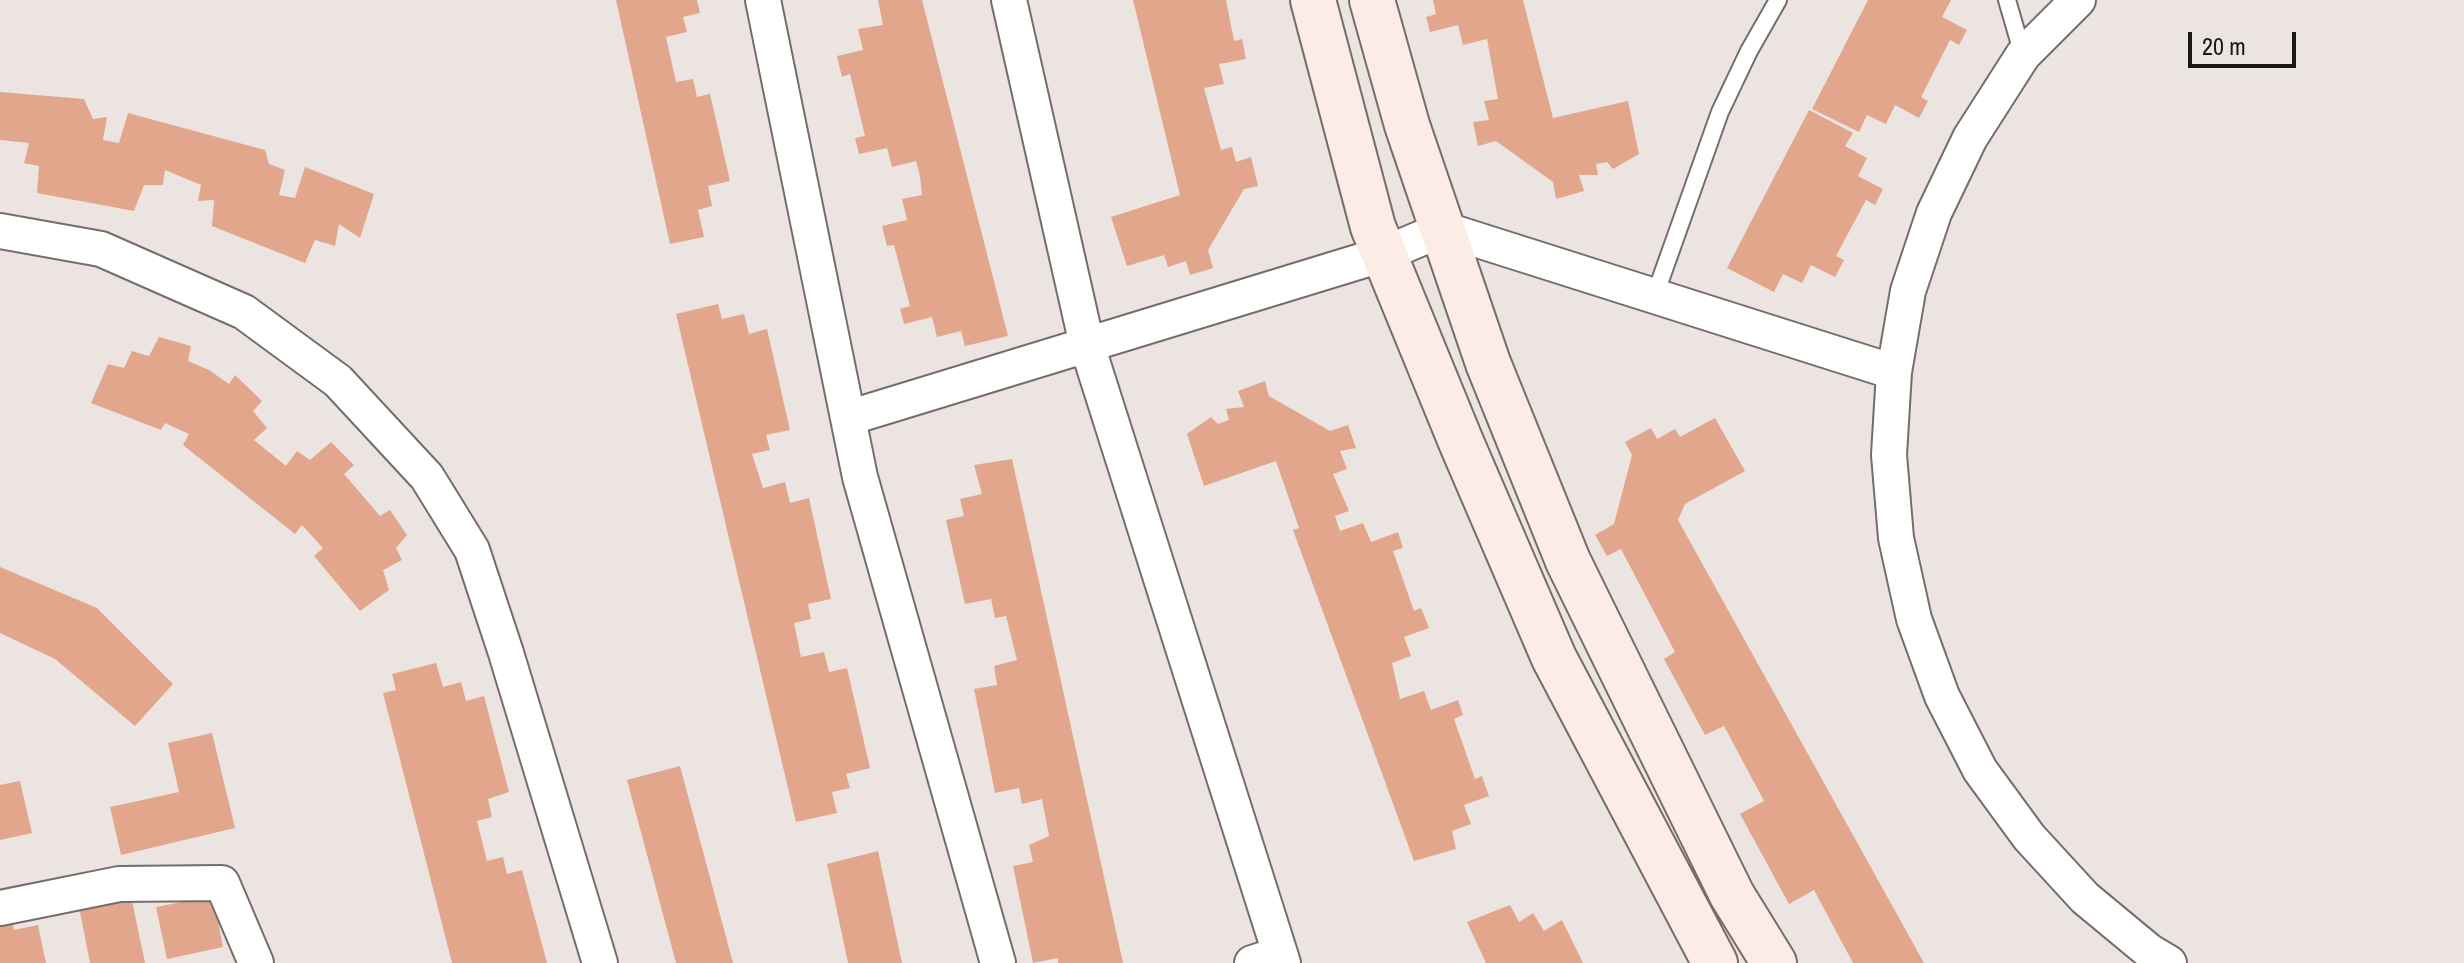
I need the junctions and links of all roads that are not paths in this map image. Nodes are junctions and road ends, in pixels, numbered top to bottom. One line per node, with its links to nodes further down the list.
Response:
1 (763, 0): 15 (street)
2 (1009, 0): 13 (street)
3 (1313, 0): 11 (main road)
4 (1372, 0): 9 (main road)
5 (1778, 0): 12 (lane)
6 (2007, 0): 8 (lane)
7 (2078, 0): 8 (street)
8 (2023, 55): 14 (street)
9 (1443, 229): 11 (street); 12 (street); 22 (main road)
10 (0, 231): 19 (street)
11 (1384, 254): 13 (street); 21 (main road)
12 (1655, 295): 14 (street)
13 (1087, 345): 15 (street); 17 (street)
14 (1894, 372): 23 (street)
15 (848, 418): 20 (street)
16 (0, 908): 18 (street)
17 (1272, 960)
18 (256, 963)
19 (600, 963)
20 (998, 963)
21 (1715, 963)
22 (1774, 963)
23 (2169, 963)

